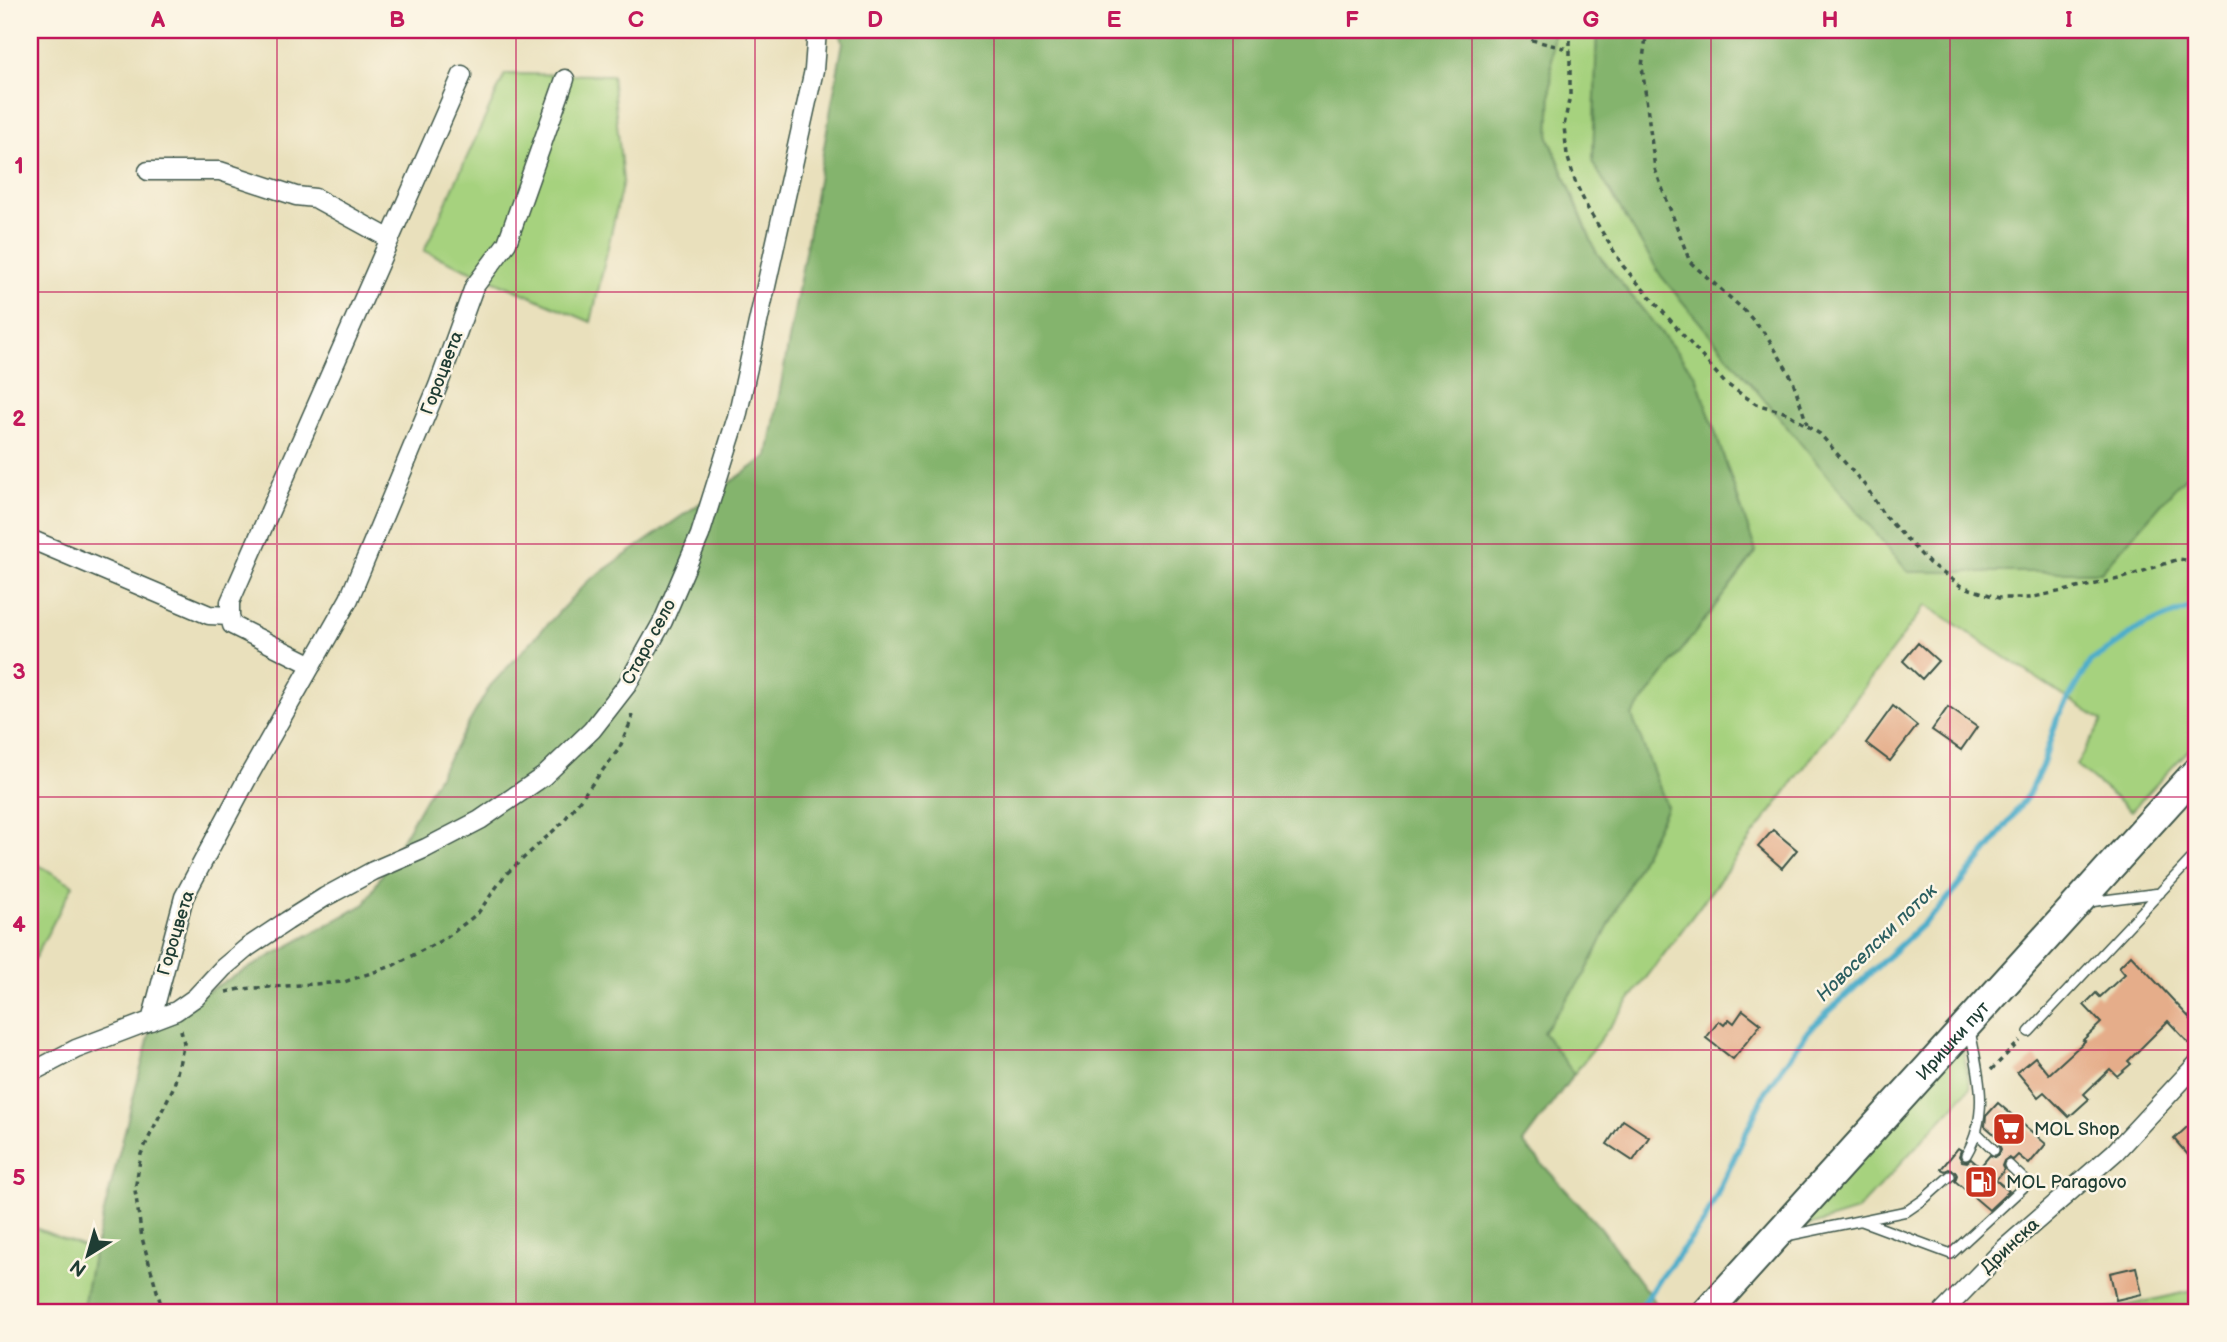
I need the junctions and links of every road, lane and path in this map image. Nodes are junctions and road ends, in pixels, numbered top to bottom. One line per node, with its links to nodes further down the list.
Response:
1 (817, 30): 15 (street, Старо село)
2 (1514, 30): 5 (path)
3 (1570, 30): 5 (path)
4 (1647, 30): 10 (path)
5 (1571, 50): 10 (path)
6 (461, 75): 9 (street)
7 (565, 79): 14 (street, Гороцвета)
8 (148, 171): 9 (street)
9 (390, 239): 13 (street)
10 (1808, 426): 12 (path)
11 (30, 539): 13 (street)
12 (2197, 562)
13 (230, 616): 14 (street)
14 (312, 665): 22 (street, Гороцвета)
15 (627, 685): 20 (street, Старо село); 20 (path)
16 (2197, 771): 19 (main road, Иришки пут)
17 (2197, 853): 18 (lane)
18 (2160, 893): 19 (lane); 24 (lane)
19 (2077, 903): 23 (main road, Иришки пут)
20 (196, 997): 21 (street, Старо село)
21 (176, 1011): 22 (street, Старо село); 35 (path)
22 (151, 1021): 26 (street, Старо село)
23 (1968, 1023): 27 (lane); 34 (main road, Иришки пут)
24 (2029, 1032): 27 (path)
25 (2197, 1064): 37 (street, Дринска)
26 (30, 1073)
27 (1980, 1081): 28 (lane)
28 (1977, 1133): 29 (lane); 30 (lane)
29 (1994, 1150)
30 (1966, 1155)
31 (2009, 1165): 33 (lane)
32 (1950, 1176): 33 (lane)
33 (1862, 1221): 34 (lane)
34 (1774, 1237): 36 (main road, Иришки пут)
35 (163, 1312)
36 (1707, 1312)
37 (1943, 1312)

